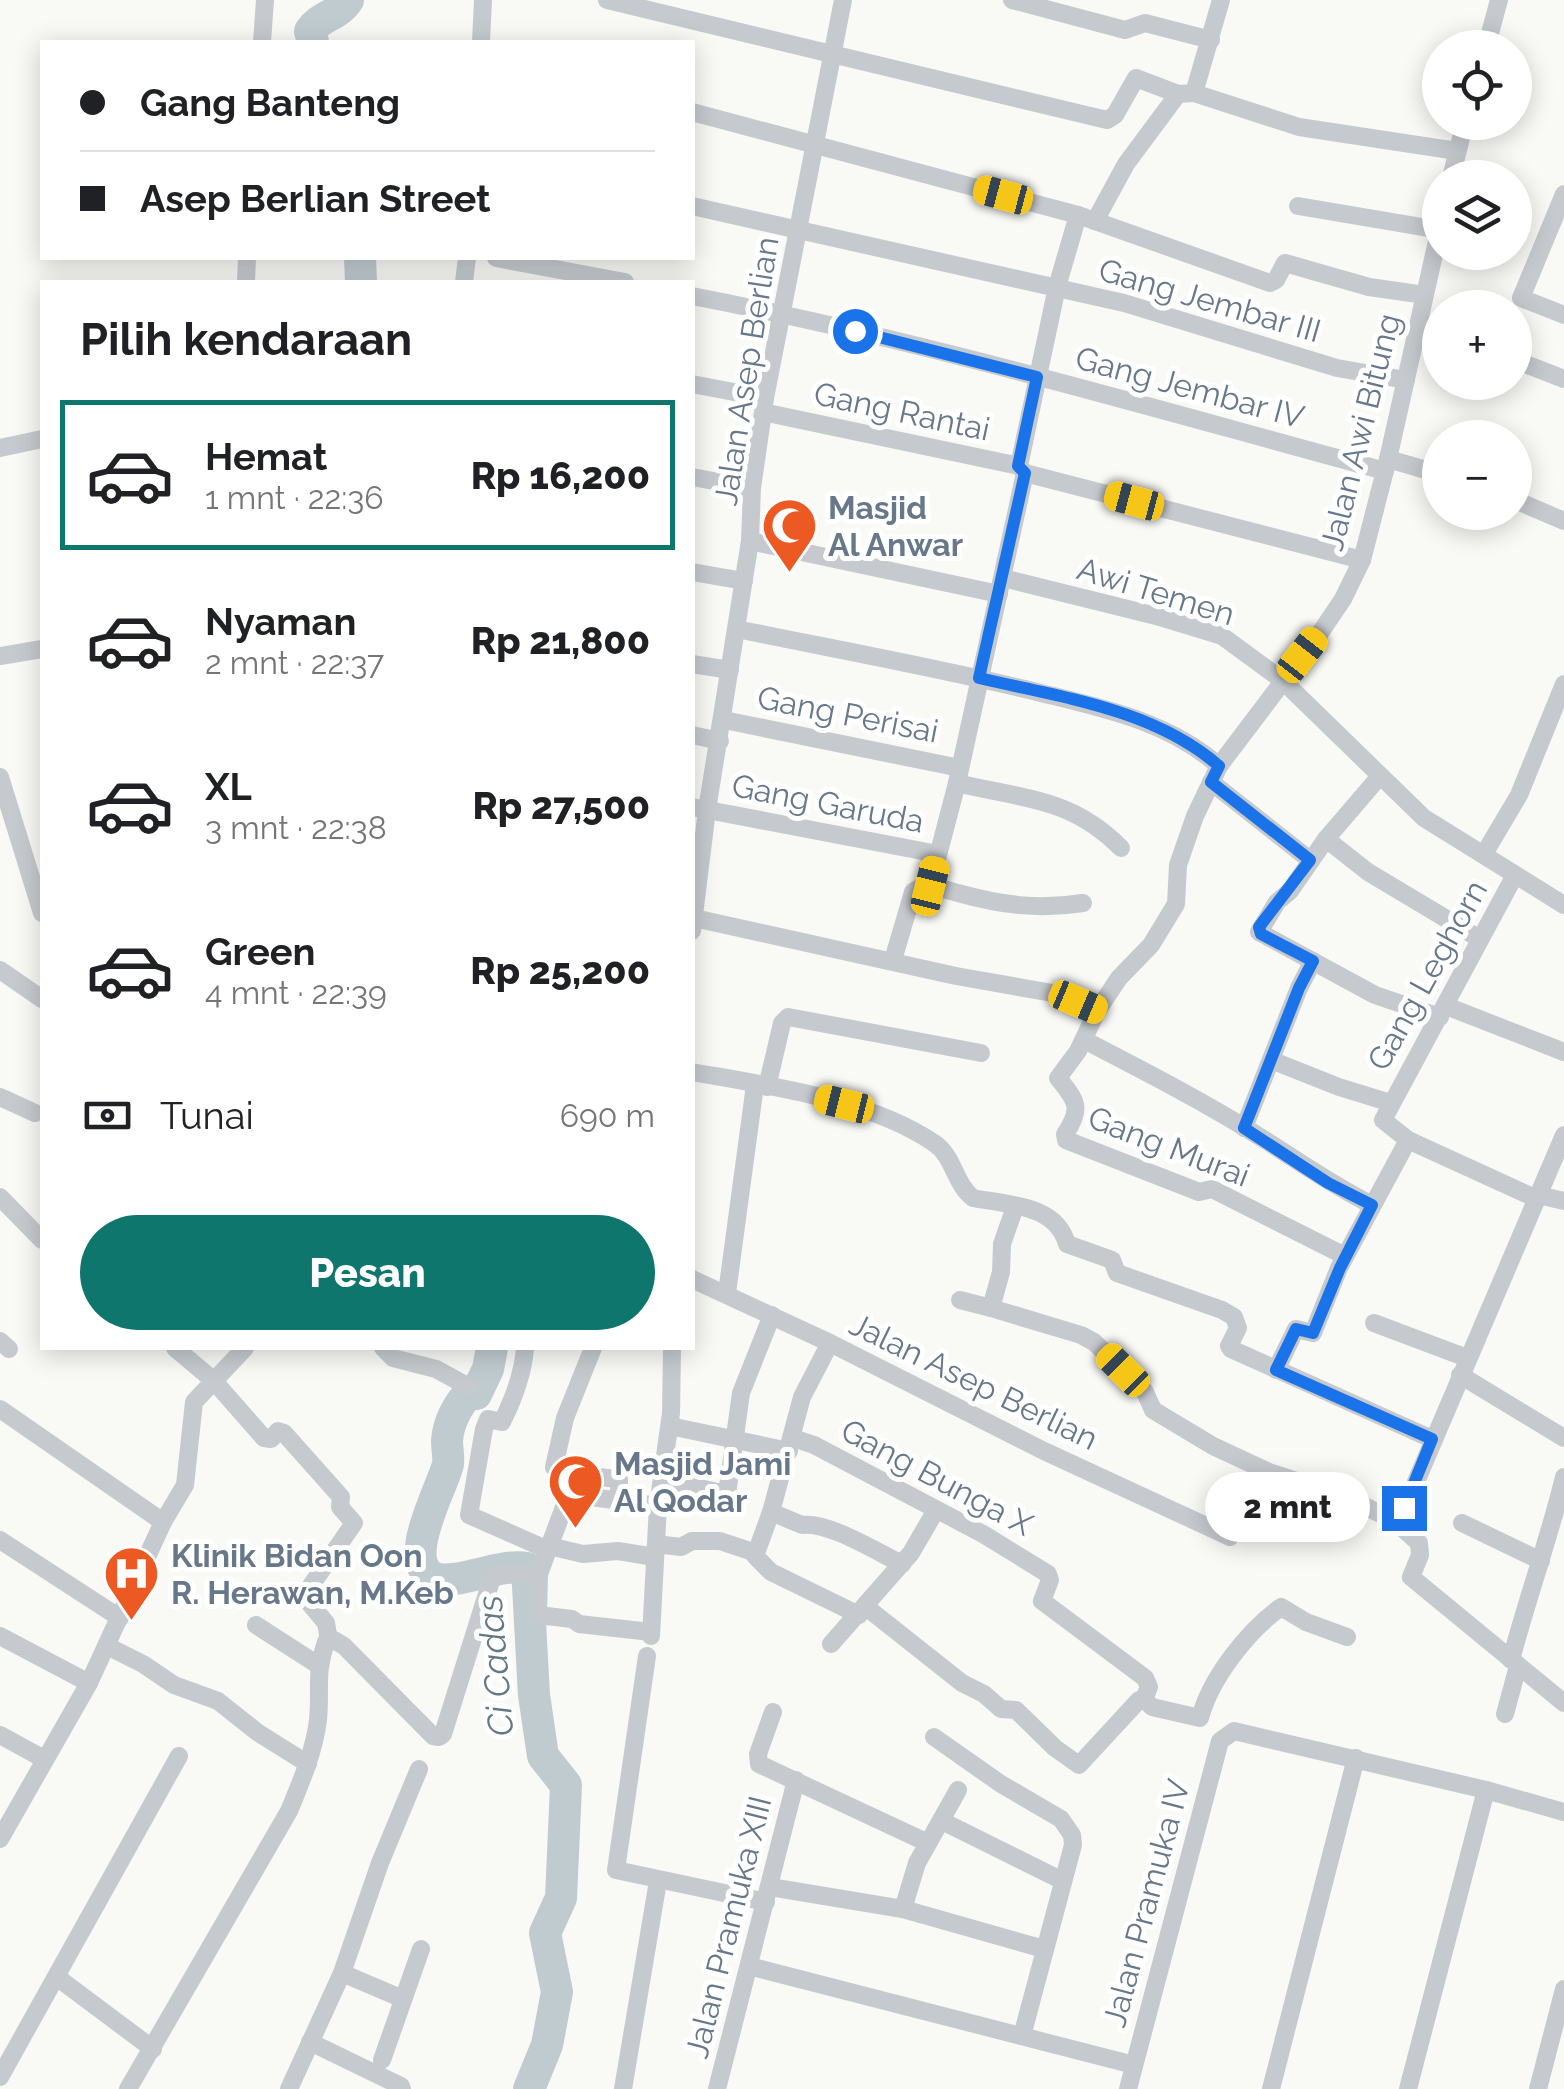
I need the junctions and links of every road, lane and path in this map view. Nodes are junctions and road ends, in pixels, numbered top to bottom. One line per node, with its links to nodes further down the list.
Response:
1 (265, 0): 9 (street)
2 (483, 0): 10 (street)
3 (607, 0): 12 (street)
4 (843, 0): 12 (street, Jalan Asep Berlian)
5 (1012, 0): 11 (street)
6 (1221, 0): 11 (street)
7 (1499, 0): 8 (street)
8 (1491, 30)
9 (262, 40)
10 (481, 40)
11 (1211, 40): 13 (street)
12 (834, 54): 13 (street); 16 (street, Jalan Asep Berlian)
13 (1186, 94): 17 (street); 22 (street)
14 (695, 113): 16 (street)
15 (1460, 140): 17 (street)
16 (816, 144): 22 (street); 24 (street, Jalan Asep Berlian)
17 (1457, 151): 18 (street)
18 (1455, 160)
19 (1564, 194): 32 (street)
20 (1298, 206): 23 (street)
21 (695, 207): 24 (street, Gang Jembar III)
22 (1086, 218): 27 (street); 28 (street)
23 (1422, 226)
24 (799, 231): 27 (street, Gang Jembar III); 31 (street, Jalan Asep Berlian)
25 (507, 260): 26 (street)
26 (614, 280)
27 (1056, 287): 36 (street); 38 (street, Gang Jembar III)
28 (1422, 295)
29 (695, 297): 31 (street, Gang Jembar IV)
30 (1422, 309): 33 (street, Jalan Awi Bitung)
31 (782, 313): 36 (street, Gang Jembar IV); 40 (street, Jalan Asep Berlian)
32 (1564, 316)
33 (1418, 328): 34 (street); 38 (street, Jalan Awi Bitung)
34 (1422, 329)
35 (1532, 367): 37 (street)
36 (1037, 377): 43 (street, Gang Jembar IV); 44 (street)
37 (1564, 379)
38 (1406, 380): 43 (street, Jalan Awi Bitung)
39 (695, 385): 40 (street, Gang Rantai)
40 (764, 405): 44 (street, Gang Rantai); 47 (street, Jalan Asep Berlian)
41 (40, 439): 42 (street)
42 (0, 448)
43 (1386, 465): 45 (street, Gang Jembar IV); 51 (street, Jalan Awi Bitung)
44 (1022, 469): 51 (street, Gang Rantai); 54 (street)
45 (1422, 471)
46 (695, 478): 47 (street)
47 (752, 488): 50 (street, Jalan Asep Berlian)
48 (1532, 507): 49 (street)
49 (1564, 521)
50 (750, 541): 53 (street, Jalan Asep Berlian); 54 (street, Awi Temen)
51 (1362, 560): 61 (street, Jalan Awi Bitung)
52 (695, 573): 53 (street)
53 (744, 581): 55 (street, Jalan Asep Berlian)
54 (1001, 586): 60 (street); 61 (street, Awi Temen)
55 (737, 630): 59 (street, Jalan Asep Berlian); 60 (street)
56 (40, 649): 57 (street)
57 (0, 656)
58 (695, 664): 59 (street)
59 (730, 670): 63 (street, Jalan Asep Berlian)
60 (979, 678): 66 (street); 67 (street)
61 (1282, 680): 66 (street, Jalan Awi Bitung); 69 (street, Awi Temen)
62 (1564, 684): 74 (street)
63 (724, 720): 65 (street, Jalan Asep Berlian); 67 (street, Gang Perisai)
64 (695, 736): 65 (street)
65 (720, 741): 70 (street, Jalan Asep Berlian)
66 (1215, 774): 75 (street); 88 (street, Jalan Awi Bitung)
67 (958, 775): 72 (street, Gang Perisai); 73 (street)
68 (0, 776): 81 (street)
69 (1380, 776): 71 (street); 74 (street, Awi Temen)
70 (700, 809): 73 (street, Gang Garuda); 78 (street, Jalan Asep Berlian)
71 (1326, 839): 75 (street); 83 (street)
72 (1121, 848)
73 (938, 854): 77 (street)
74 (1484, 854): 76 (street, Awi Temen)
75 (1310, 860): 85 (street)
76 (1516, 876): 80 (street, Awi Temen); 83 (street, Gang Leghorn)
77 (930, 886): 79 (street); 84 (street)
78 (695, 891)
79 (1084, 903)
80 (1564, 904)
81 (40, 906)
82 (695, 924): 84 (street)
83 (1480, 939): 89 (street, Gang Leghorn)
84 (893, 960): 88 (street)
85 (1313, 961): 89 (street); 93 (street)
86 (0, 970): 87 (street)
87 (40, 998)
88 (1102, 1004): 108 (street, Gang Murai)
89 (1443, 1012): 91 (street); 97 (street, Gang Leghorn)
90 (1088, 1042): 99 (street)
91 (1564, 1052)
92 (981, 1053): 95 (street)
93 (1271, 1060): 97 (street); 99 (street)
94 (695, 1073): 95 (street)
95 (761, 1086): 106 (street); 110 (street)
96 (0, 1097): 98 (street)
97 (1391, 1103): 101 (street)
98 (34, 1114)
99 (1244, 1128): 105 (street)
100 (1564, 1135): 103 (street)
101 (1408, 1140): 103 (street); 105 (street)
102 (0, 1197): 107 (street)
103 (1537, 1197): 104 (street); 122 (street)
104 (1564, 1201)
105 (1372, 1205): 108 (street)
106 (1015, 1207): 112 (street); 123 (street)
107 (40, 1238)
108 (1346, 1256): 123 (street)
109 (695, 1280): 110 (street, Jalan Asep Berlian)
110 (727, 1293): 113 (street, Jalan Asep Berlian)
111 (960, 1300): 112 (street)
112 (991, 1308): 138 (street)
113 (772, 1315): 115 (street, Jalan Asep Berlian); 129 (street)
114 (1374, 1322): 122 (street)
115 (830, 1343): 131 (street); 141 (street, Jalan Asep Berlian)
116 (177, 1350): 124 (street)
117 (243, 1350): 124 (street)
118 (385, 1350): 125 (street)
119 (525, 1350): 144 (street)
120 (592, 1350): 134 (street)
121 (671, 1350): 127 (street)
122 (1464, 1366): 128 (street); 130 (street)
123 (1276, 1370): 130 (street)
124 (212, 1380): 139 (street); 155 (street)
125 (469, 1388)
126 (0, 1409): 139 (street)
127 (670, 1426): 129 (street, Gang Bunga X); 133 (street)
128 (1564, 1438)
129 (732, 1439): 131 (street, Gang Bunga X); 133 (street)
130 (1432, 1439): 138 (street)
131 (791, 1444): 136 (street, Gang Bunga X); 137 (street)
132 (1564, 1477): 142 (street)
133 (662, 1480): 135 (street)
134 (569, 1494): 135 (street); 144 (street)
135 (658, 1506): 145 (street)
136 (936, 1510): 148 (street); 162 (street, Gang Bunga X)
137 (771, 1512): 146 (street); 148 (street)
138 (1401, 1516): 159 (street)
139 (163, 1522): 151 (street)
140 (1462, 1524): 147 (street)
141 (1230, 1537)
142 (1557, 1539): 147 (street)
143 (0, 1540): 151 (street)
144 (548, 1548): 145 (street); 149 (street)
145 (656, 1551): 146 (street); 149 (street)
146 (757, 1552): 150 (street)
147 (1540, 1561): 159 (street)
148 (902, 1564): 150 (street)
149 (531, 1573): 155 (street)
150 (862, 1611): 156 (street); 162 (street)
151 (120, 1618): 157 (street)
152 (256, 1625): 160 (street)
153 (0, 1636): 161 (street)
154 (1348, 1637): 162 (street)
155 (329, 1640): 160 (street)
156 (832, 1644)
157 (108, 1646): 161 (street); 171 (street)
158 (648, 1656): 180 (street)
159 (1514, 1663): 163 (street); 165 (street)
160 (318, 1665): 171 (street)
161 (90, 1683): 170 (street)
162 (1144, 1698)
163 (1564, 1703)
164 (773, 1712): 173 (street)
165 (1505, 1714)
166 (0, 1735): 170 (street)
167 (934, 1737): 181 (street)
168 (179, 1756): 188 (street)
169 (1356, 1758): 175 (street); 195 (street, Jalan Pramuka IV); 203 (street)
170 (44, 1760): 178 (street)
171 (308, 1764): 193 (street)
172 (419, 1768): 187 (street)
173 (796, 1780): 179 (street); 182 (street, Jalan Pramuka XIII)
174 (958, 1790): 177 (street)
175 (1486, 1790): 176 (street); 204 (street)
176 (1564, 1812)
177 (942, 1821): 179 (street); 181 (street)
178 (2, 1831)
179 (928, 1842): 183 (street)
180 (658, 1881): 182 (street); 200 (street)
181 (1063, 1881): 185 (street)
182 (768, 1895): 183 (street); 186 (street, Jalan Pramuka XIII)
183 (903, 1909): 185 (street)
184 (422, 1949): 190 (street)
185 (1044, 1949): 191 (street)
186 (748, 1966): 191 (street); 201 (street, Jalan Pramuka XIII)
187 (342, 1974): 190 (street); 192 (street)
188 (58, 1978): 193 (street); 196 (street)
189 (1564, 1988): 205 (street)
190 (404, 1999): 194 (street)
191 (1022, 2036): 195 (street)
192 (310, 2042): 198 (street); 199 (street)
193 (153, 2050): 197 (street)
194 (382, 2060)
195 (1134, 2065): 202 (street, Jalan Pramuka IV)
196 (0, 2078)
197 (128, 2089)
198 (288, 2089)
199 (402, 2089)
200 (622, 2089)
201 (718, 2089)
202 (1128, 2089)
203 (1270, 2089)
204 (1408, 2089)
205 (1538, 2089)

